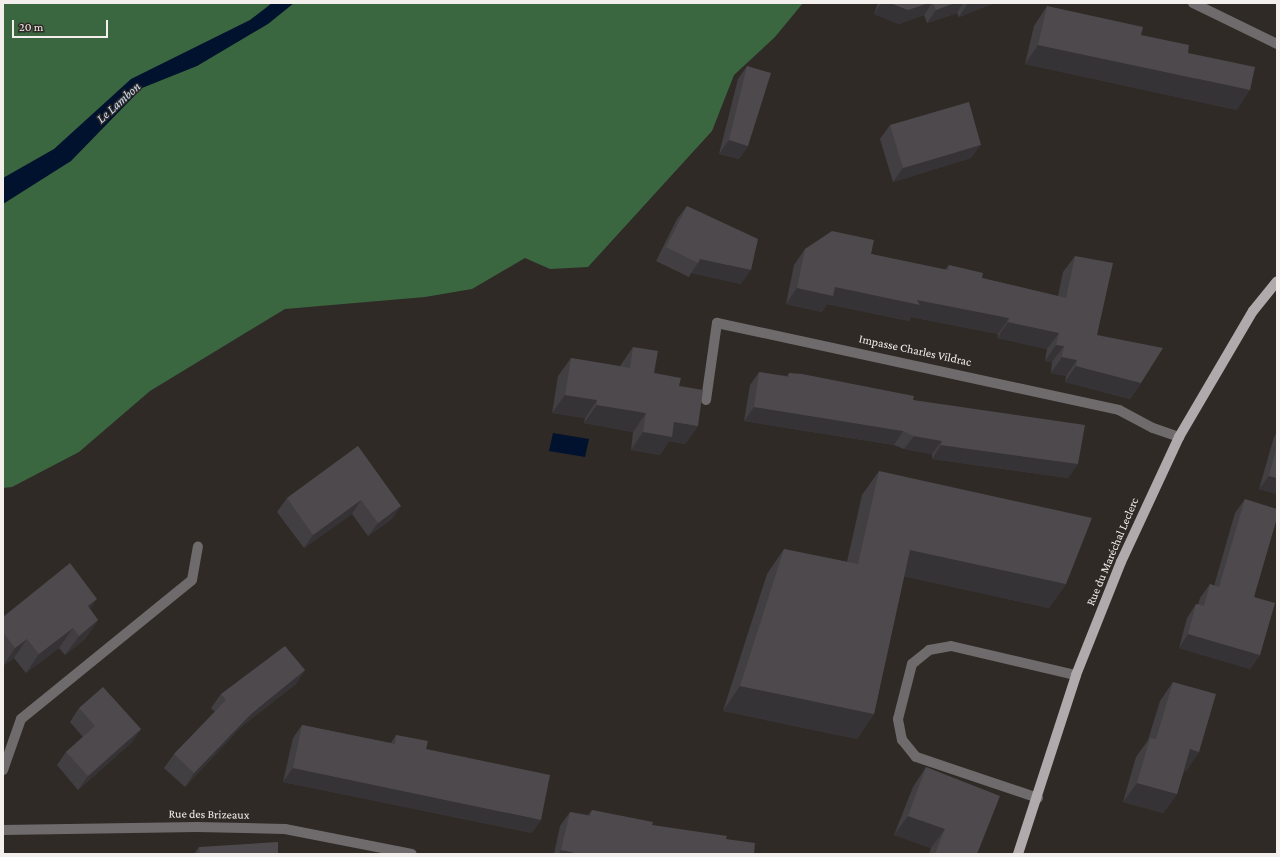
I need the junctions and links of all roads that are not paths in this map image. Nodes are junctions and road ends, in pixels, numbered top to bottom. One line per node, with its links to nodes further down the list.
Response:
1 (1194, 3): 2 (street)
2 (1277, 44)
3 (1277, 281): 5 (main road, Rue du Maréchal Leclerc)
4 (706, 400): 5 (street, Impasse Charles Vildrac)
5 (1179, 437): 7 (main road, Rue du Maréchal Leclerc)
6 (198, 547): 8 (street)
7 (1076, 676): 9 (main road, Rue du Maréchal Leclerc); 9 (street)
8 (3, 770)
9 (1038, 798): 12 (main road, Rue du Maréchal Leclerc)
10 (3, 830): 11 (street, Rue des Brizeaux)
11 (412, 854)
12 (1018, 854)

